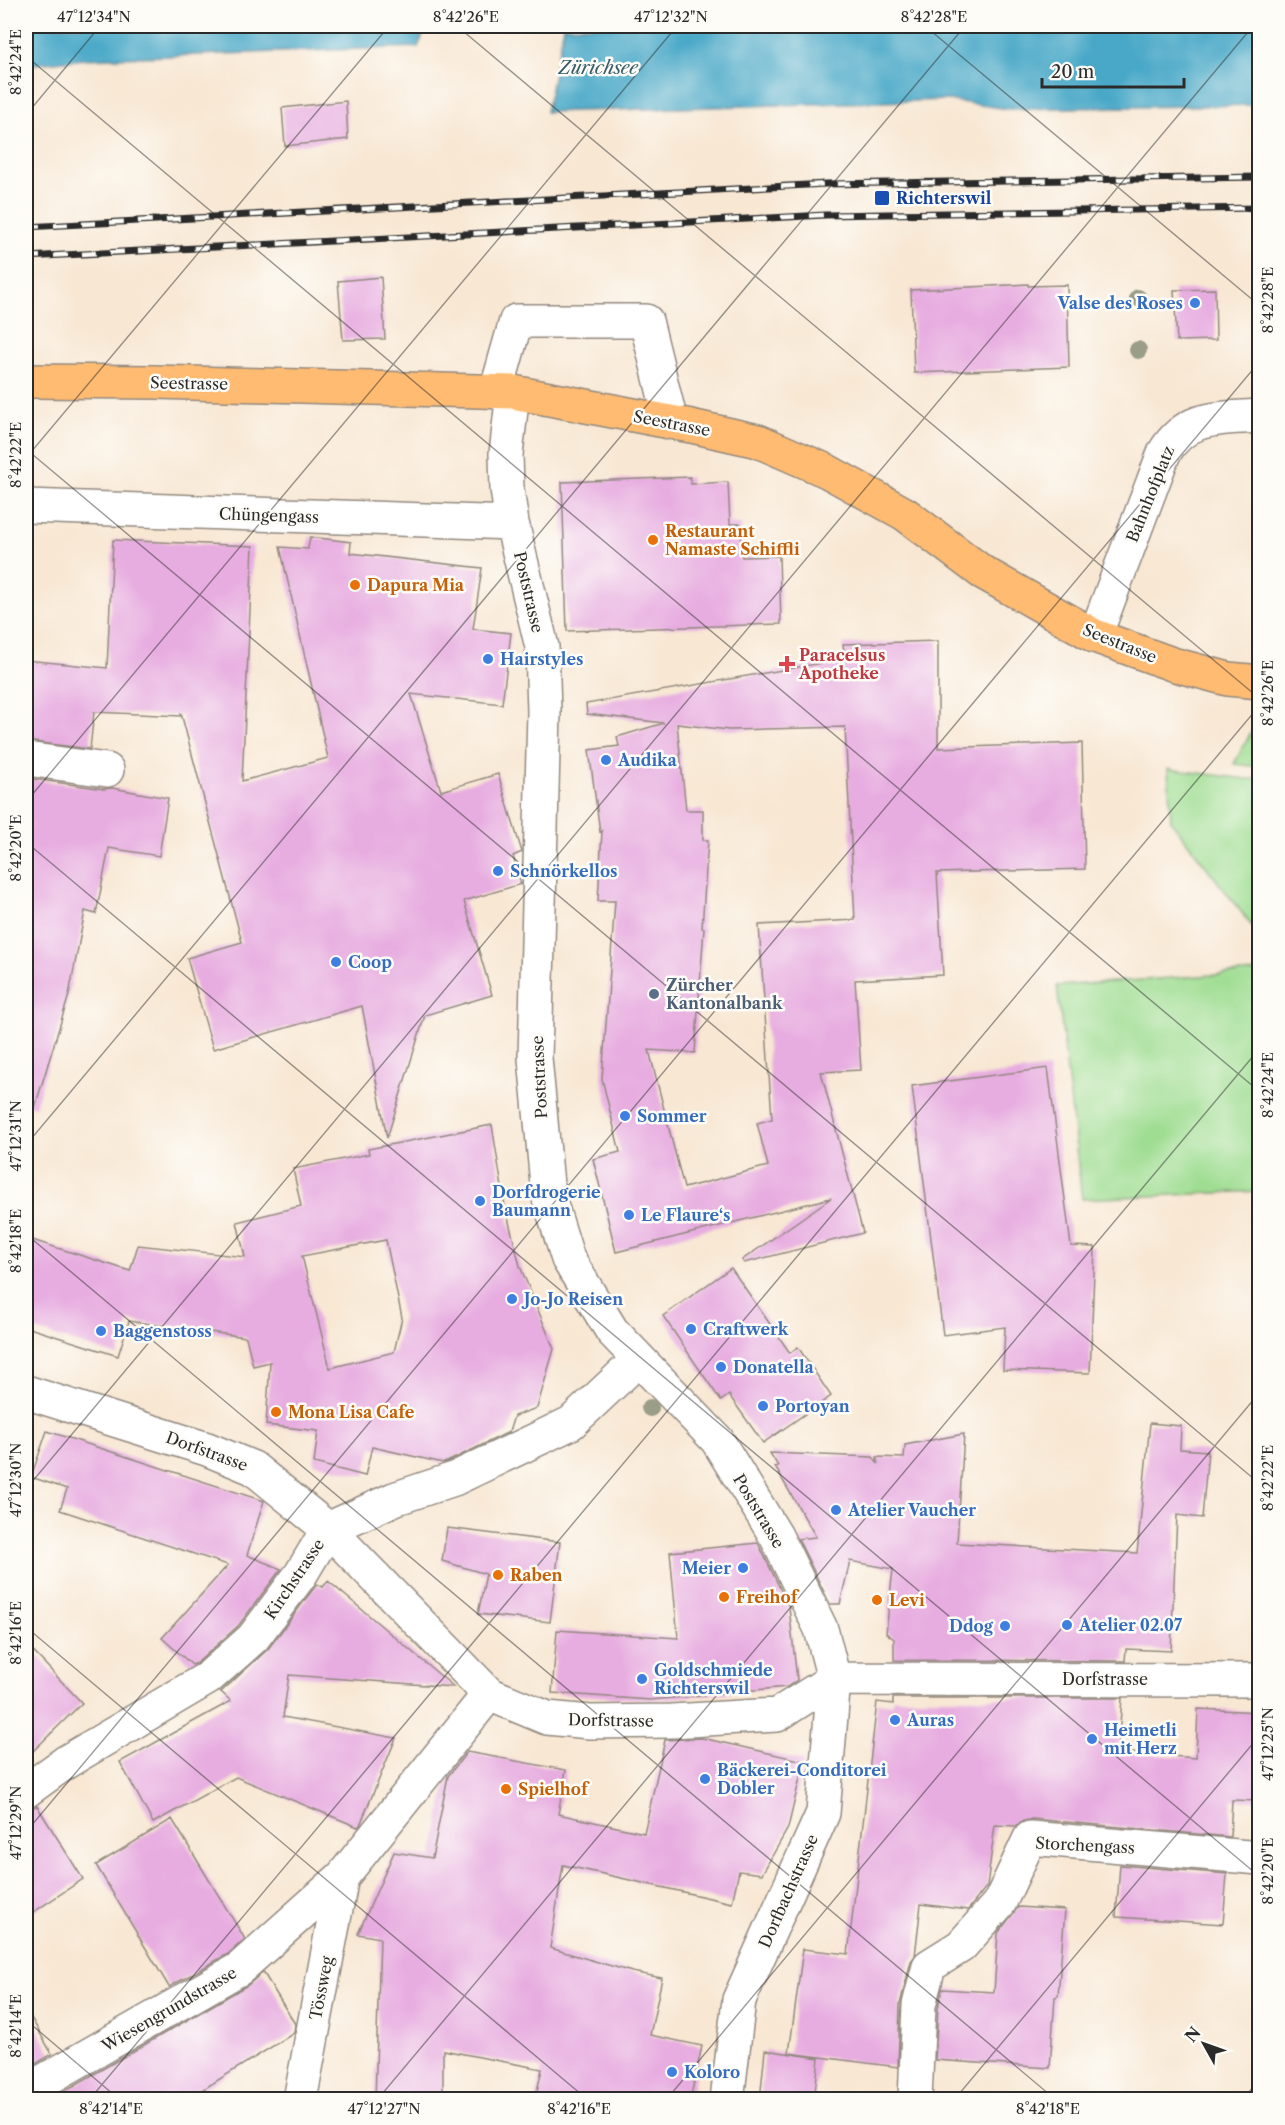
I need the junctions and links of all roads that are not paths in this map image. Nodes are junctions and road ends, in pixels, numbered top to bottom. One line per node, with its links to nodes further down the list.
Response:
1 (26, 381): 2 (main road, Seestrasse)
2 (505, 392): 4 (main road, Seestrasse); 4 (street, Poststrasse); 6 (street, Poststrasse)
3 (1260, 416): 7 (street, Bahnhofplatz)
4 (671, 422): 7 (main road, Seestrasse)
5 (26, 506): 6 (street, Chüngengass)
6 (512, 524): 11 (street, Poststrasse)
7 (1095, 636): 8 (main road, Seestrasse)
8 (1260, 682)
9 (26, 759): 10 (street)
10 (107, 770)
11 (639, 1359): 13 (street, Kirchstrasse); 14 (street, Poststrasse)
12 (26, 1392): 13 (street, Dorfstrasse)
13 (328, 1529): 16 (street, Dorfstrasse); 17 (street, Kirchstrasse)
14 (834, 1678): 15 (street, Dorfstrasse); 16 (street, Dorfstrasse); 22 (street, Dorfbachstrasse)
15 (1260, 1680)
16 (489, 1694): 19 (street, Wiesengrundstrasse)
17 (26, 1791)
18 (1260, 1858): 23 (street, Storchengass)
19 (342, 1877): 20 (street, Wiesengrundstrasse); 21 (street, Tössweg)
20 (26, 2091)
21 (300, 2100)
22 (727, 2100)
23 (915, 2100)

